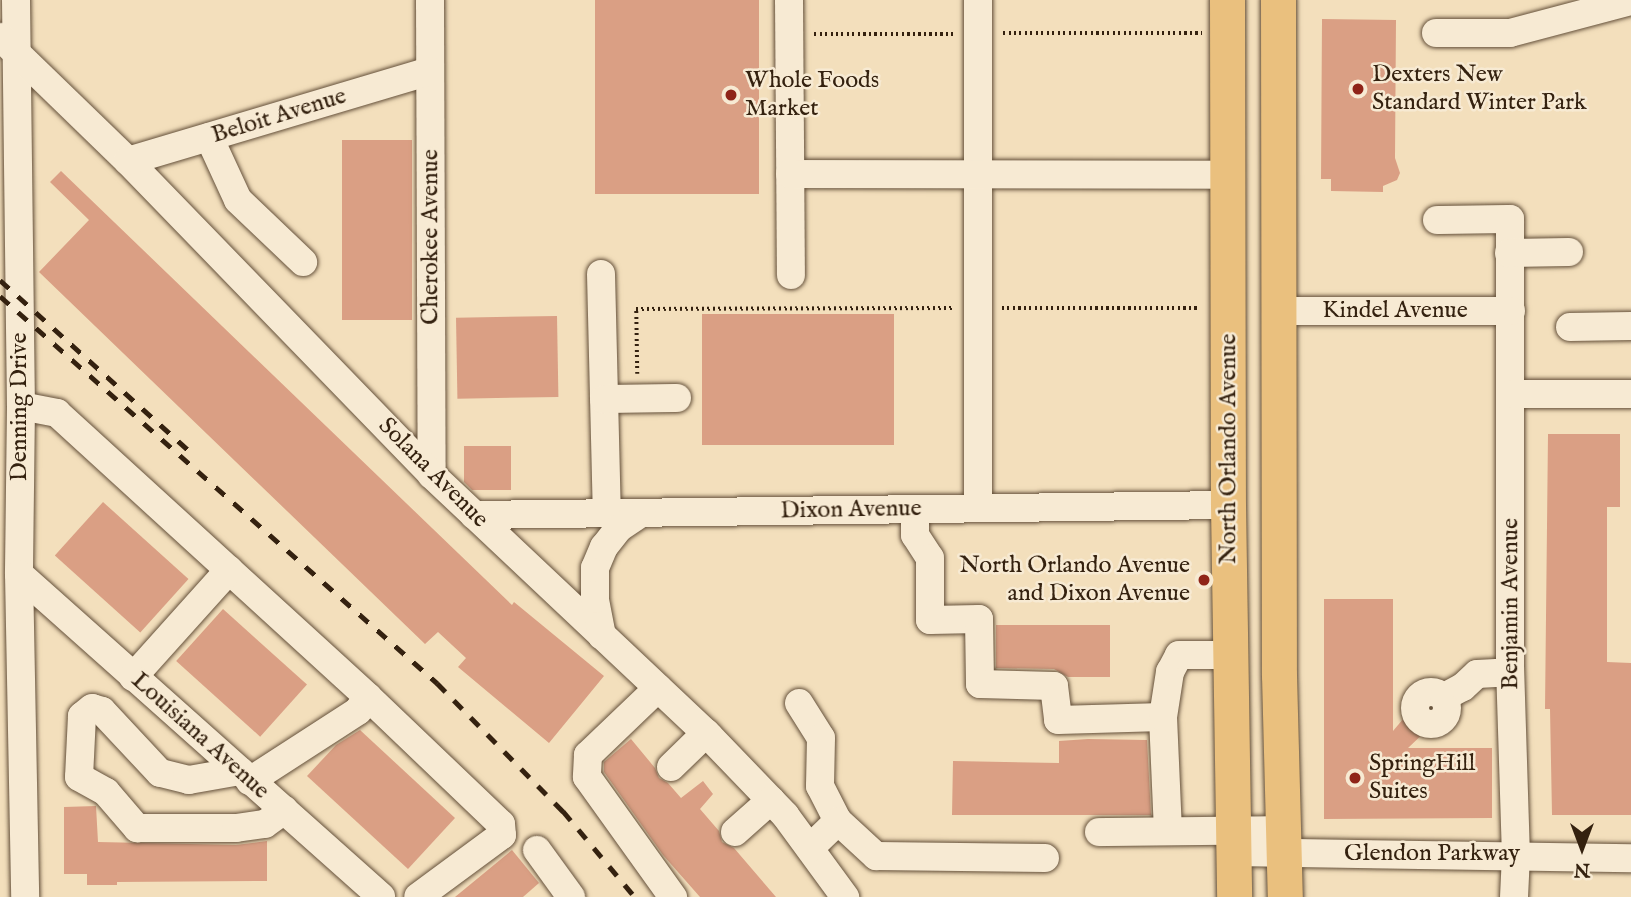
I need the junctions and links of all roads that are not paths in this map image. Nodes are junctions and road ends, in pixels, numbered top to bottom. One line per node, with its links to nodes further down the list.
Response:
1 (16, 0): 9 (street, Denning Drive)
2 (429, 0): 10 (street, Cherokee Avenue)
3 (789, 0): 13 (street)
4 (978, 0): 14 (street)
5 (1227, 0): 15 (main road, North Orlando Avenue)
6 (1278, 0): 21 (main road, North Orlando Avenue)
7 (1631, 1): 8 (street)
8 (1436, 33)
9 (8, 44): 12 (street, Solana Avenue); 16 (street, Denning Drive)
10 (430, 71): 11 (street, Beloit Avenue); 34 (street, Cherokee Avenue)
11 (209, 137): 12 (street, Beloit Avenue); 20 (street)
12 (128, 161): 34 (street, Solana Avenue)
13 (790, 174): 14 (street); 23 (street)
14 (978, 174): 15 (street); 36 (street)
15 (1229, 175): 21 (main road); 35 (main road, North Orlando Avenue)
16 (9, 198): 28 (street, Denning Drive)
17 (1437, 220): 19 (street, Benjamin Avenue)
18 (1569, 252): 19 (street)
19 (1510, 253): 25 (street, Benjamin Avenue)
20 (303, 262)
21 (1279, 266): 24 (main road, North Orlando Avenue)
22 (601, 274): 32 (street)
23 (791, 275)
24 (1279, 311): 25 (street, Kindel Avenue); 62 (main road, North Orlando Avenue)
25 (1511, 311): 29 (street, Benjamin Avenue)
26 (1631, 326): 27 (street)
27 (1570, 327)
28 (11, 367): 33 (street, Denning Drive)
29 (1511, 394): 30 (street); 46 (street, Benjamin Avenue)
30 (1631, 394)
31 (677, 398): 32 (street)
32 (604, 399): 38 (street)
33 (21, 407): 41 (street); 42 (street, Denning Drive)
34 (432, 475): 40 (street, Solana Avenue)
35 (1228, 505): 36 (street, Dixon Avenue); 44 (main road, North Orlando Avenue)
36 (978, 508): 37 (street, Dixon Avenue)
37 (915, 509): 39 (street, Dixon Avenue); 51 (street)
38 (607, 513): 39 (street, Dixon Avenue); 40 (street, Dixon Avenue)
39 (641, 513): 43 (street)
40 (474, 515): 43 (street, Solana Avenue)
41 (229, 570): 45 (street); 49 (street)
42 (19, 575): 45 (street, Louisiana Avenue); 68 (street, Denning Drive)
43 (602, 636): 47 (street, Solana Avenue)
44 (1231, 655): 51 (street); 61 (main road, North Orlando Avenue)
45 (134, 677): 54 (street, Louisiana Avenue)
46 (1511, 685): 48 (street); 65 (street, Benjamin Avenue)
47 (658, 688): 52 (street, Solana Avenue); 72 (street)
48 (1454, 692)
49 (368, 697): 54 (street); 70 (street)
50 (799, 703): 57 (street)
51 (1163, 718): 58 (street)
52 (706, 733): 53 (street); 55 (street, Solana Avenue)
53 (671, 767)
54 (245, 776): 56 (street, Louisiana Avenue); 56 (street)
55 (771, 800): 59 (street); 63 (street, Solana Avenue)
56 (284, 810): 69 (street, Louisiana Avenue)
57 (838, 821): 63 (street); 66 (street)
58 (1168, 831): 60 (street, Glendon Parkway); 61 (street, Glendon Parkway)
59 (735, 832)
60 (1099, 832)
61 (1234, 841): 62 (street, Glendon Parkway); 74 (main road, North Orlando Avenue)
62 (1283, 841): 65 (street, Glendon Parkway); 75 (main road, North Orlando Avenue)
63 (810, 848): 73 (street, Solana Avenue)
64 (537, 850): 71 (street)
65 (1516, 855): 67 (street, Glendon Parkway); 76 (street, Benjamin Avenue)
66 (1045, 858)
67 (1631, 858)
68 (25, 897)
69 (381, 897)
70 (418, 897)
71 (571, 897)
72 (673, 897)
73 (845, 897)
74 (1234, 897)
75 (1285, 897)
76 (1514, 897)

